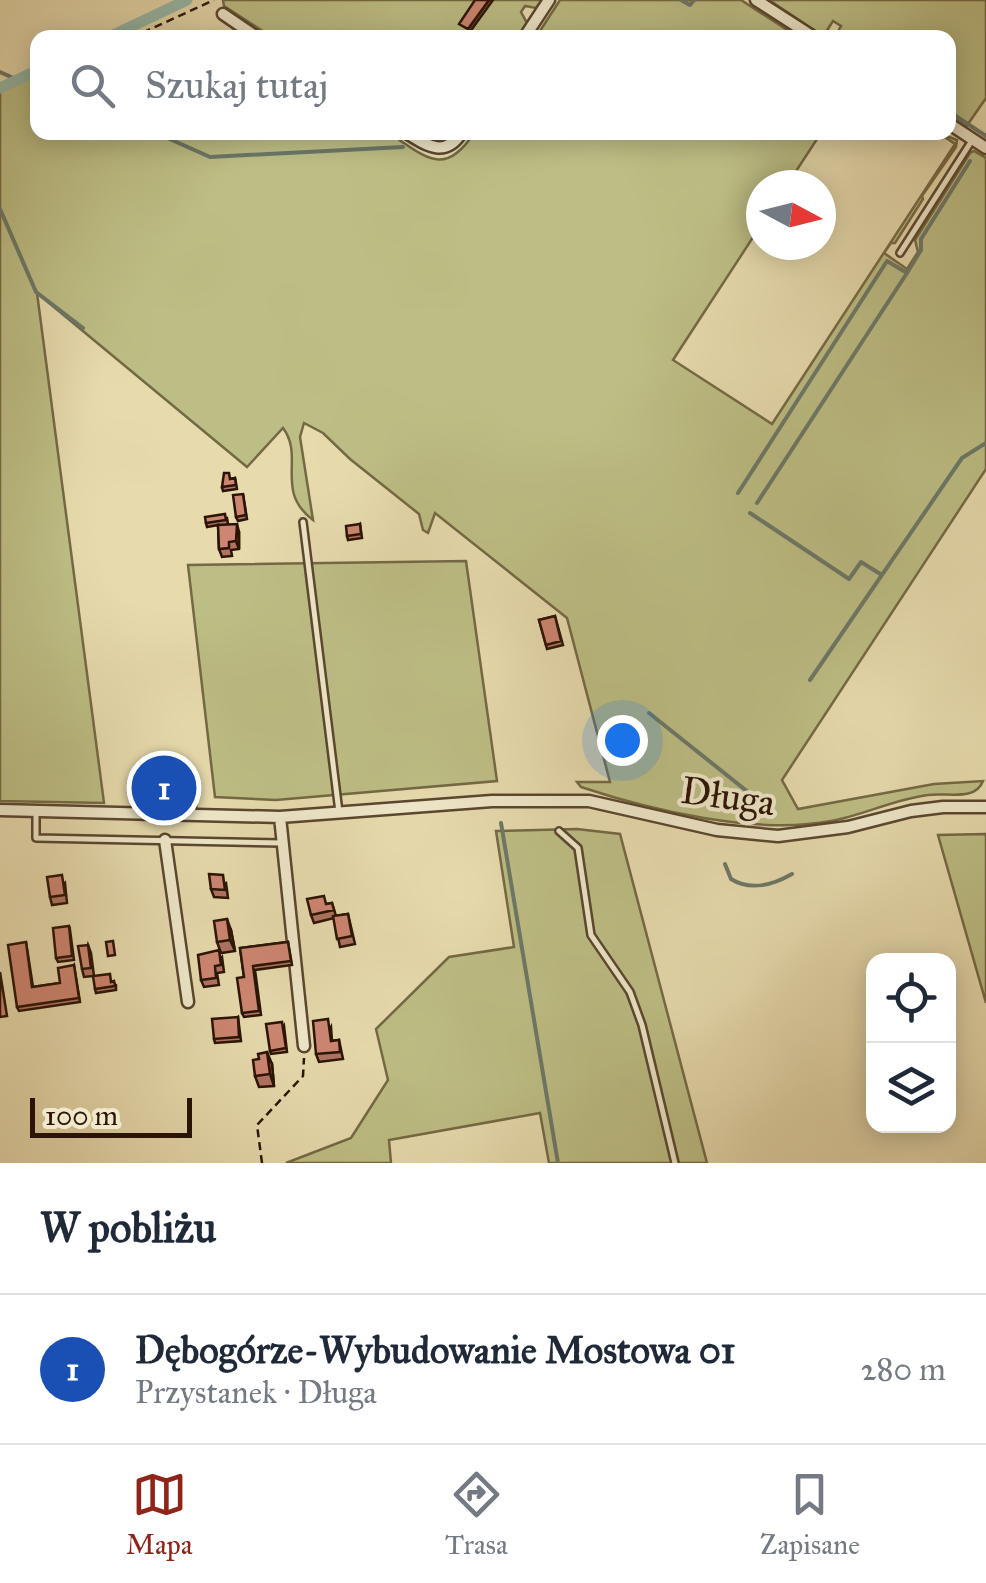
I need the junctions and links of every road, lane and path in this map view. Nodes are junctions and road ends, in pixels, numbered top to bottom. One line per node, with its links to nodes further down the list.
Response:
1 (214, 0): 5 (path)
2 (549, 0): 7 (street)
3 (756, 0): 8 (street)
4 (222, 14): 6 (street)
5 (148, 30)
6 (246, 30)
7 (529, 30)
8 (803, 30)
9 (956, 129): 10 (street)
10 (973, 139): 13 (street); 14 (lane)
11 (418, 140): 12 (street)
12 (457, 140)
13 (986, 148)
14 (900, 252)
15 (304, 522): 21 (lane)
16 (986, 807): 21 (street, Długa)
17 (0, 810): 18 (street, Długa)
18 (36, 811): 19 (street, Długa); 24 (lane)
19 (145, 813): 20 (street, Długa); 20 (lane)
20 (193, 813): 22 (street, Długa)
21 (340, 813): 22 (street, Długa)
22 (280, 817): 25 (street)
23 (560, 830): 29 (lane)
24 (165, 840): 25 (lane); 26 (street)
25 (282, 843): 27 (street)
26 (188, 1002)
27 (304, 1046): 28 (path)
28 (262, 1163)
29 (675, 1163)

